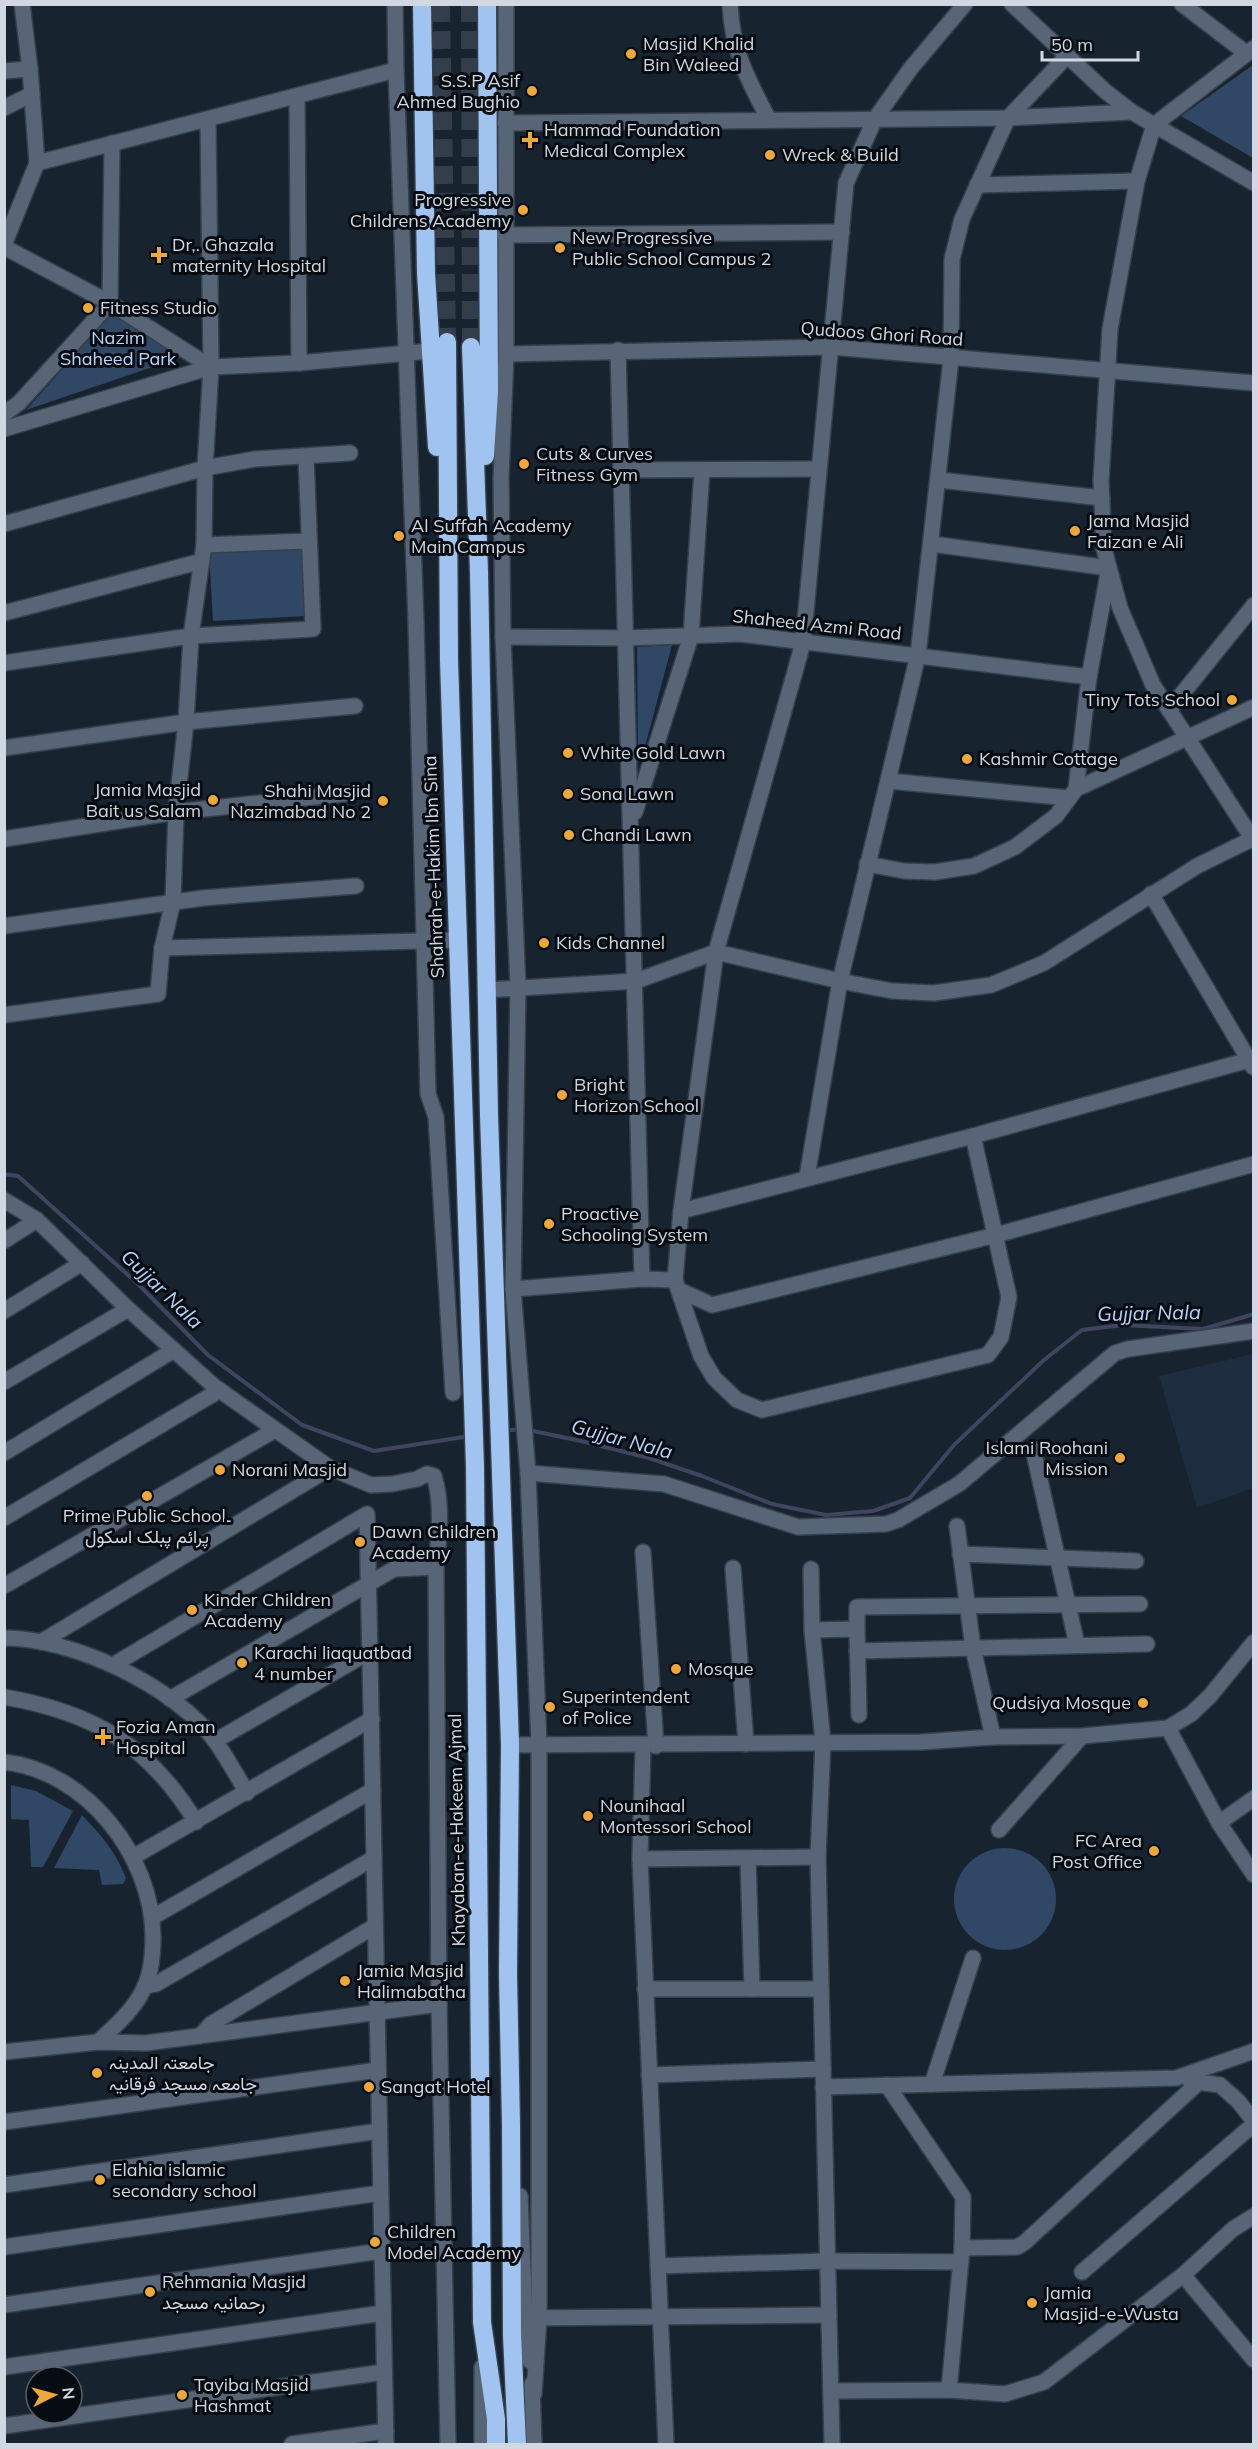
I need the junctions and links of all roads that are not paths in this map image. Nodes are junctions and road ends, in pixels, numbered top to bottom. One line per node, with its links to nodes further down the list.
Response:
1 (21, 4): 12 (street)
2 (395, 4): 13 (street)
3 (422, 4): 40 (highway)
4 (487, 4): 33 (highway)
5 (506, 4): 23 (street)
6 (730, 4): 22 (street)
7 (965, 4): 19 (street)
8 (1012, 4): 11 (street)
9 (1182, 4): 10 (street)
10 (1250, 51): 24 (street)
11 (1067, 56): 18 (street); 20 (street)
12 (30, 69): 14 (street); 15 (street)
13 (396, 70): 16 (street); 41 (street)
14 (4, 71)
15 (32, 94): 17 (street); 26 (street)
16 (297, 97): 21 (street); 44 (street)
17 (4, 108)
18 (1132, 112): 20 (street); 24 (street)
19 (875, 118): 20 (street); 22 (street); 30 (street)
20 (1008, 118): 29 (street)
21 (208, 120): 25 (street); 45 (street)
22 (769, 120): 23 (street)
23 (505, 123): 31 (street)
24 (1154, 125): 27 (street); 28 (street)
25 (112, 143): 26 (street); 35 (street)
26 (37, 163): 32 (street)
27 (1137, 181): 29 (street); 46 (street)
28 (1254, 183)
29 (977, 186): 43 (street)
30 (842, 232): 31 (street); 38 (street)
31 (505, 235): 34 (street)
32 (4, 246): 35 (street)
33 (487, 289): 34 (street); 64 (highway)
34 (505, 290): 42 (street)
35 (110, 303): 45 (street); 48 (street)
36 (447, 342): 62 (highway, Shahrah-e-Hakim Ibn Sina)
37 (471, 346): 64 (highway)
38 (831, 347): 39 (street, Qudoos Ghori Road); 43 (street, Qudoos Ghori Road); 53 (street)
39 (618, 350): 42 (street, Qudoos Ghori Road); 54 (street)
40 (430, 351): 41 (street); 62 (highway)
41 (406, 354): 44 (street); 93 (street)
42 (506, 354): 69 (street)
43 (951, 359): 46 (street, Qudoos Ghori Road); 56 (street)
44 (299, 363): 45 (street)
45 (211, 367): 49 (street); 52 (street)
46 (1108, 371): 47 (street, Qudoos Ghori Road); 57 (street)
47 (1254, 383)
48 (4, 414)
49 (4, 429)
50 (350, 453): 51 (street)
51 (306, 457): 52 (street); 59 (street)
52 (205, 468): 58 (street); 61 (street)
53 (819, 469): 55 (street); 71 (street)
54 (620, 470): 55 (street); 70 (street)
55 (702, 470): 68 (street)
56 (939, 480): 57 (street); 60 (street)
57 (1102, 498): 63 (street)
58 (4, 524)
59 (309, 541): 61 (street); 67 (street)
60 (932, 544): 63 (street); 72 (street)
61 (203, 553): 66 (street); 67 (street)
62 (447, 565): 94 (highway, Shahrah-e-Hakim Ibn Sina)
63 (1110, 568): 74 (street); 77 (street)
64 (479, 572): 100 (highway)
65 (1254, 605): 77 (street)
66 (4, 613)
67 (191, 636): 73 (street); 78 (street)
68 (691, 636): 70 (street, Shaheed Azmi Road); 71 (street, Shaheed Azmi Road); 85 (street)
69 (503, 637): 70 (street, Shaheed Azmi Road); 99 (street)
70 (625, 638): 85 (street)
71 (803, 643): 72 (street, Shaheed Azmi Road); 96 (street)
72 (918, 655): 74 (street, Shaheed Azmi Road); 81 (street)
73 (4, 663)
74 (1089, 677): 83 (street)
75 (355, 706): 78 (street)
76 (1254, 707): 79 (street)
77 (1169, 710): 79 (street)
78 (186, 722): 80 (street); 84 (street)
79 (1187, 738): 83 (street); 87 (street)
80 (4, 748)
81 (889, 781): 83 (street); 88 (street)
82 (352, 793): 84 (street)
83 (1072, 794): 88 (street)
84 (176, 812): 86 (street); 91 (street)
85 (631, 822): 97 (street)
86 (4, 838)
87 (1253, 839): 90 (street)
88 (867, 864): 98 (street)
89 (356, 886): 91 (street)
90 (1151, 894): 98 (street); 102 (street)
91 (173, 902): 92 (street); 95 (street)
92 (4, 926)
93 (423, 940): 94 (street); 95 (street); 121 (street)
94 (457, 940): 121 (highway, Shahrah-e-Hakim Ibn Sina)
95 (162, 948): 101 (street)
96 (716, 952): 97 (street); 98 (street); 107 (street)
97 (636, 981): 99 (street); 112 (street)
98 (840, 981): 105 (street)
99 (518, 987): 100 (street); 114 (street)
100 (487, 990): 163 (highway)
101 (4, 1015)
102 (1251, 1064): 103 (street)
103 (973, 1136): 105 (street); 109 (street)
104 (1254, 1164): 109 (street)
105 (807, 1177): 107 (street)
106 (4, 1200): 108 (street)
107 (681, 1211): 113 (street)
108 (37, 1220): 110 (street); 111 (street)
109 (996, 1234): 113 (street); 113 (street)
110 (4, 1242)
111 (82, 1263): 115 (street); 116 (street)
112 (642, 1279): 113 (street); 114 (street)
113 (677, 1285)
114 (513, 1289): 127 (street)
115 (128, 1309): 118 (street); 119 (street)
116 (4, 1311)
117 (1254, 1331): 127 (street)
118 (174, 1350): 120 (street); 124 (street)
119 (4, 1382)
120 (220, 1390): 122 (street); 128 (street)
121 (463, 1392): 125 (highway, Shahrah-e-Hakim Ibn Sina)
122 (275, 1430): 126 (street); 138 (street)
123 (1033, 1449): 132 (street)
124 (4, 1453)
125 (475, 1467): 219 (highway, Khayaban-e-Hakeem Ajmal)
126 (330, 1468): 134 (street); 145 (street)
127 (528, 1473): 164 (street)
128 (4, 1518)
129 (957, 1526): 131 (street)
130 (644, 1552): 165 (street)
131 (960, 1554): 132 (street); 141 (street)
132 (1058, 1558): 133 (street); 140 (street)
133 (1137, 1561)
134 (436, 1567): 137 (street); 186 (street)
135 (733, 1568): 162 (street)
136 (811, 1569): 143 (street)
137 (370, 1582): 150 (street); 152 (street); 154 (street)
138 (4, 1586)
139 (1140, 1604): 140 (street)
140 (1068, 1605): 141 (street); 148 (street)
141 (967, 1606): 142 (street); 149 (street)
142 (857, 1629): 143 (street); 151 (street)
143 (812, 1630): 161 (street)
144 (4, 1638): 145 (street)
145 (41, 1642): 152 (street)
146 (1254, 1642): 157 (street)
147 (1147, 1644): 148 (street)
148 (1077, 1645): 149 (street)
149 (973, 1648): 151 (street); 159 (street)
150 (371, 1651): 156 (street); 160 (street)
151 (857, 1651): 155 (street)
152 (113, 1665): 154 (street)
153 (4, 1697): 170 (street)
154 (170, 1699): 160 (street)
155 (859, 1715)
156 (372, 1719): 167 (street); 168 (street)
157 (1168, 1728): 158 (street); 171 (street)
158 (1082, 1736): 159 (street); 172 (street)
159 (993, 1737): 161 (street)
160 (215, 1742): 168 (street)
161 (823, 1742): 162 (street); 174 (street)
162 (746, 1744): 165 (street)
163 (510, 1745): 164 (street); 202 (highway)
164 (539, 1745): 165 (street); 218 (street)
165 (649, 1746): 177 (street)
166 (4, 1762): 173 (street)
167 (373, 1790): 175 (street); 179 (street)
168 (247, 1793): 170 (street)
169 (1254, 1798): 171 (street)
170 (195, 1822): 173 (street)
171 (1219, 1822): 178 (street)
172 (999, 1830)
173 (133, 1857): 179 (street)
174 (818, 1857): 176 (street); 185 (street)
175 (374, 1858): 180 (street); 182 (street)
176 (748, 1858): 177 (street); 184 (street)
177 (640, 1859): 183 (street)
178 (1254, 1875)
179 (153, 1917): 182 (street)
180 (375, 1926): 187 (street); 188 (street)
181 (973, 1958): 197 (street)
182 (145, 1986): 189 (street)
183 (645, 1989): 184 (street); 194 (street)
184 (752, 1989): 185 (street)
185 (821, 1989): 192 (street)
186 (439, 2004): 187 (street); 228 (street)
187 (376, 2012): 188 (street); 193 (street)
188 (200, 2036): 189 (street)
189 (98, 2042): 191 (street)
190 (1254, 2051): 195 (street)
191 (4, 2052)
192 (823, 2069): 194 (street); 199 (street)
193 (378, 2070): 200 (street); 203 (street)
194 (649, 2075): 211 (street)
195 (1176, 2078): 196 (street); 197 (street)
196 (1198, 2083): 201 (street); 209 (street)
197 (932, 2084): 198 (street)
198 (887, 2085): 199 (street); 209 (street)
199 (823, 2087): 210 (street)
200 (4, 2122)
201 (1254, 2123): 212 (street)
202 (511, 2125): 218 (street); 231 (highway)
203 (379, 2131): 204 (street); 205 (street)
204 (4, 2185)
205 (380, 2193): 207 (street); 208 (street)
206 (1254, 2216): 213 (street)
207 (4, 2247)
208 (381, 2251): 214 (street); 215 (street)
209 (962, 2255): 210 (street); 223 (street)
210 (827, 2261): 211 (street); 216 (street)
211 (658, 2266): 217 (street)
212 (1082, 2272)
213 (1183, 2275): 220 (street); 223 (street)
214 (4, 2305)
215 (383, 2313): 221 (street); 222 (street)
216 (829, 2315): 217 (street); 224 (street)
217 (660, 2316): 218 (street); 233 (street)
218 (532, 2318): 232 (street)
219 (482, 2322): 229 (street); 230 (highway, Khayaban-e-Hakeem Ajmal)
220 (1254, 2360)
221 (4, 2367)
222 (384, 2372): 225 (street); 226 (street)
223 (949, 2390): 224 (street)
224 (831, 2391): 234 (street)
225 (4, 2426)
226 (386, 2438): 227 (street)
227 (292, 2445)
228 (448, 2445)
229 (482, 2445)
230 (496, 2445)
231 (517, 2445)
232 (534, 2445)
233 (666, 2445)
234 (832, 2445)

